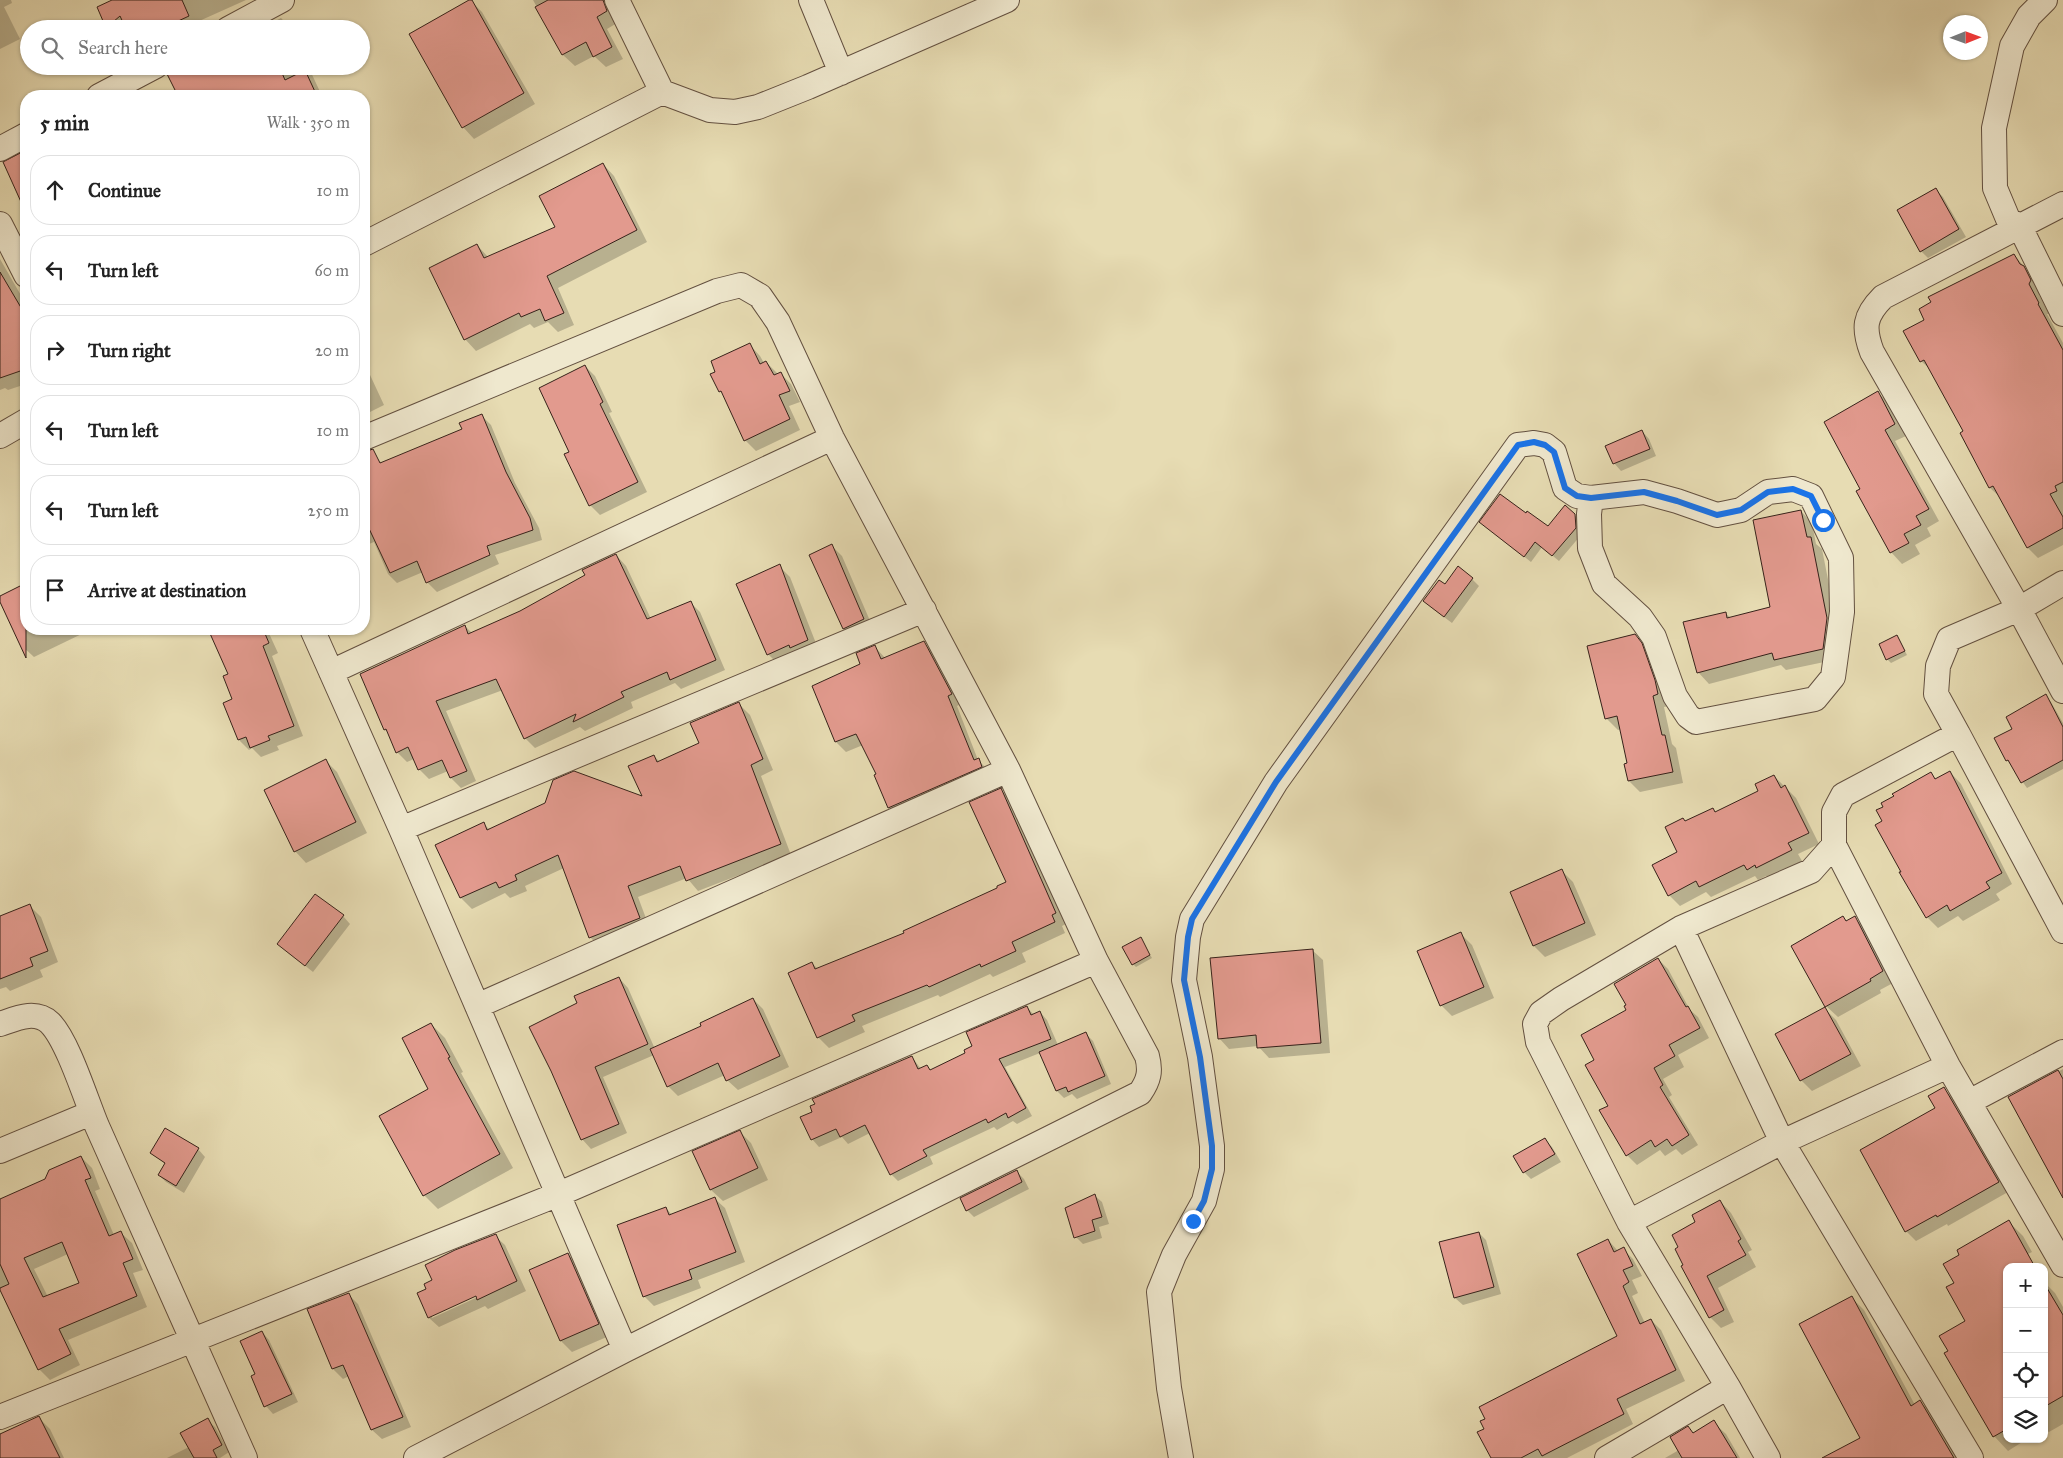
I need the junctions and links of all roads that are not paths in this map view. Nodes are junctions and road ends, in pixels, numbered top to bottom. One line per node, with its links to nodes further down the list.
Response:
1 (282, 0): 6 (street)
2 (617, 0): 10 (street)
3 (811, 0): 7 (street)
4 (1007, 0): 7 (street)
5 (2045, 0): 15 (street)
6 (245, 20)
7 (841, 73): 10 (street)
8 (139, 75): 9 (street)
9 (110, 90)
10 (662, 92): 16 (street)
11 (20, 138): 12 (street)
12 (0, 149)
13 (2063, 204): 15 (street)
14 (0, 224): 17 (street)
15 (2020, 227): 18 (street); 25 (street)
16 (370, 241)
17 (20, 263)
18 (2063, 314)
19 (20, 424): 20 (street)
20 (0, 436)
21 (370, 436): 22 (street)
22 (832, 438): 26 (street); 28 (street)
23 (1591, 498): 23 (street); 54 (street)
24 (2063, 583): 25 (street)
25 (2019, 609): 29 (street); 30 (street)
26 (924, 610): 31 (street); 32 (street)
27 (315, 635): 28 (street)
28 (331, 672): 32 (street)
29 (2063, 691)
30 (1958, 734): 33 (street); 35 (street)
31 (1008, 770): 36 (street); 37 (street)
32 (401, 829): 37 (street)
33 (1834, 845): 34 (street); 40 (street)
34 (1681, 928): 43 (street); 46 (street)
35 (2063, 932)
36 (1096, 961): 45 (street); 49 (street)
37 (477, 1006): 45 (street)
38 (0, 1024): 42 (street)
39 (2063, 1052): 41 (street)
40 (1948, 1066): 41 (street); 43 (street)
41 (1969, 1102): 47 (street)
42 (92, 1113): 44 (street); 48 (street)
43 (1782, 1142): 46 (street); 57 (street)
44 (0, 1151)
45 (559, 1194): 48 (street); 49 (street)
46 (1629, 1222): 50 (street)
47 (2061, 1257)
48 (192, 1340): 51 (street); 52 (street)
49 (626, 1350): 53 (street)
50 (1728, 1387): 55 (street); 56 (street)
51 (0, 1417)
52 (245, 1458)
53 (416, 1458)
54 (1181, 1458)
55 (1606, 1458)
56 (1768, 1458)
57 (1971, 1458)

